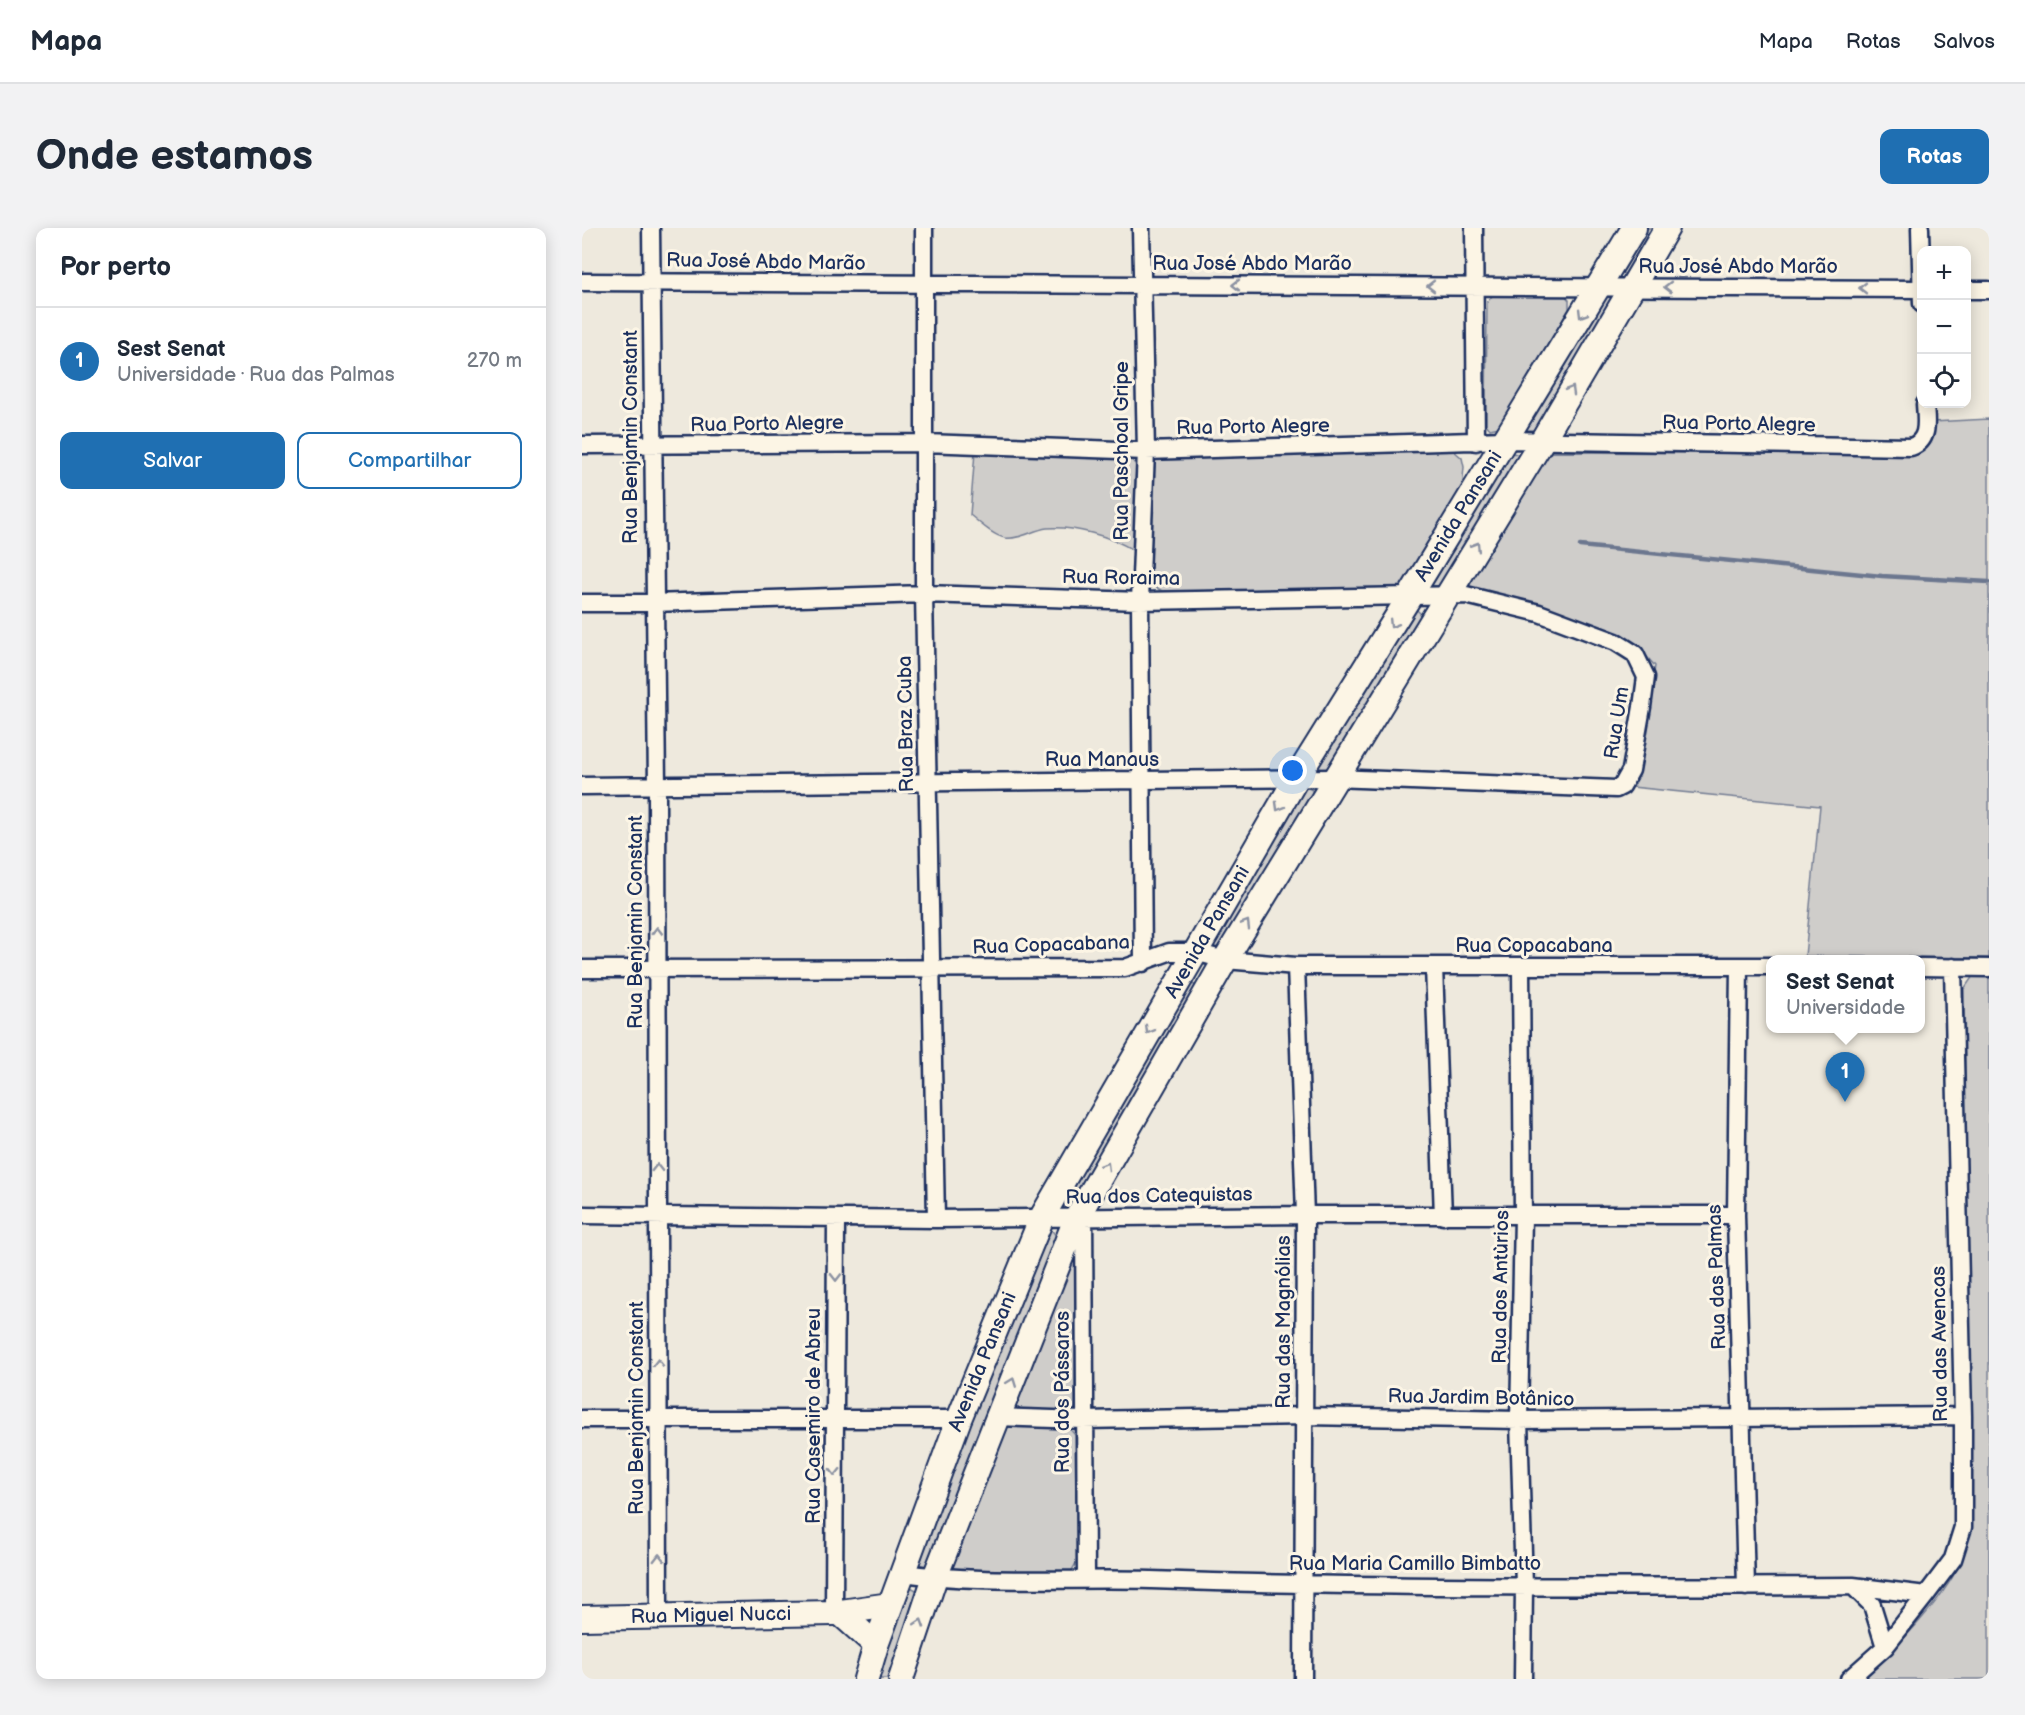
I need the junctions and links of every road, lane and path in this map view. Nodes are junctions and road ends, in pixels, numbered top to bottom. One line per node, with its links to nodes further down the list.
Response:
1 (651, 228): 9 (street, Rua Benjamin Constant)
2 (924, 228): 11 (street, Rua Braz Cuba)
3 (1141, 228): 12 (street, Rua Paschoal Gripe)
4 (1474, 228): 13 (street)
5 (1634, 228): 14 (main road, Avenida Pansani)
6 (1667, 228): 15 (main road, Avenida Pansani)
7 (1920, 228): 8 (street)
8 (1920, 246)
9 (651, 281): 10 (street, Rua José Abdo Marão); 11 (street, Rua José Abdo Marão); 25 (street, Rua Benjamin Constant)
10 (582, 282)
11 (924, 285): 12 (street, Rua José Abdo Marão); 23 (street, Rua Braz Cuba)
12 (1141, 285): 13 (street, Rua José Abdo Marão, one-way to 12); 26 (street, Rua Paschoal Gripe)
13 (1473, 286): 14 (street, Rua José Abdo Marão); 22 (street)
14 (1599, 287): 15 (street, Rua José Abdo Marão); 20 (main road, Avenida Pansani, one-way to 20)
15 (1630, 287): 16 (street, Rua José Abdo Marão, one-way to 15); 21 (main road, Avenida Pansani, one-way to 15)
16 (1917, 289)
17 (1971, 290): 18 (street)
18 (1989, 290)
19 (1925, 408): 21 (street, Rua Porto Alegre)
20 (1505, 440): 21 (street, Rua Porto Alegre); 22 (street, Rua Porto Alegre); 29 (main road, Avenida Pansani)
21 (1542, 441): 28 (main road, Avenida Pansani, one-way to 21)
22 (1476, 442): 26 (street, Rua Porto Alegre)
23 (925, 443): 25 (street, Rua Porto Alegre); 26 (street, Rua Porto Alegre); 27 (street, Rua Braz Cuba)
24 (582, 445): 25 (street, Rua Porto Alegre)
25 (653, 446): 32 (street, Rua Benjamin Constant)
26 (1146, 451): 30 (street, Rua Paschoal Gripe)
27 (924, 594): 30 (street, Rua Roraima); 32 (street, Rua Roraima); 37 (street, Rua Braz Cuba)
28 (1445, 596): 29 (street, Rua Roraima); 33 (street, Rua Roraima); 34 (main road, Avenida Pansani)
29 (1410, 597): 30 (street, Rua Roraima); 35 (main road, Avenida Pansani, one-way to 35)
30 (1140, 601): 36 (street, Rua Paschoal Gripe)
31 (582, 603): 32 (street, Rua Roraima)
32 (653, 603): 40 (street, Rua Benjamin Constant)
33 (1642, 665): 39 (street, Rua Um)
34 (1334, 778): 35 (street, Rua Manaus); 39 (street, Rua Manaus); 42 (main road, Avenida Pansani, one-way to 34)
35 (1296, 779): 36 (street, Rua Manaus); 41 (main road, Avenida Pansani, one-way to 41)
36 (1141, 781): 37 (street, Rua Manaus); 43 (street, Rua Paschoal Gripe)
37 (929, 782): 40 (street, Rua Manaus); 54 (street, Rua Braz Cuba)
38 (582, 786): 40 (street, Rua Manaus)
39 (1622, 786)
40 (657, 787): 50 (street, Rua Benjamin Constant, one-way to 40)
41 (1195, 952): 42 (street, Rua Copacabana); 43 (street, Rua Copacabana); 62 (main road, Avenida Pansani, one-way to 62)
42 (1225, 960): 44 (street, Rua Copacabana); 56 (main road, Avenida Pansani, one-way to 42)
43 (1143, 963): 54 (street, Rua Copacabana)
44 (1296, 966): 45 (street, Rua Copacabana); 58 (street, Rua das Magnólias)
45 (1434, 966): 51 (street, Rua Copacabana); 60 (street)
46 (1739, 966): 47 (street, Rua Copacabana); 51 (street, Rua Copacabana); 59 (street, Rua das Palmas)
47 (1766, 966)
48 (1925, 967): 49 (street)
49 (1953, 967): 52 (street); 66 (street, Rua das Avencas)
50 (657, 968): 53 (street, Rua Copacabana); 54 (street, Rua Copacabana); 55 (street, Rua Benjamin Constant, one-way to 50)
51 (1521, 968): 61 (street, Rua dos Antùrios)
52 (1989, 968)
53 (582, 969)
54 (931, 969): 64 (street, Rua Braz Cuba)
55 (657, 1214): 57 (street, Rua dos Catequistas); 63 (street, Rua dos Catequistas); 69 (street, Rua Benjamin Constant, one-way to 55)
56 (1081, 1214): 58 (street, Rua dos Catequistas); 62 (street, Rua dos Catequistas); 67 (main road, Avenida Pansani, one-way to 56); 72 (street, Rua dos Pássaros)
57 (582, 1215)
58 (1305, 1215): 60 (street, Rua dos Catequistas); 65 (street, Rua das Magnólias)
59 (1736, 1215): 61 (street, Rua dos Catequistas); 74 (street, Rua das Palmas)
60 (1443, 1216): 61 (street, Rua dos Catequistas)
61 (1524, 1216): 73 (street, Rua dos Antùrios)
62 (1042, 1217): 64 (street, Rua dos Catequistas); 71 (main road, Avenida Pansani)
63 (836, 1219): 64 (street, Rua dos Catequistas); 70 (street, Rua Casemiro de Abreu, one-way to 70)
64 (936, 1220)
65 (1306, 1416): 72 (street, Rua Jardim Botânico); 73 (street, Rua Jardim Botânico); 78 (street, Rua das Magnólias)
66 (1963, 1416): 74 (street, Rua Jardim Botânico); 82 (street, Rua das Avencas)
67 (998, 1417): 72 (street, Rua Jardim Botânico); 76 (main road, Avenida Pansani)
68 (582, 1419): 69 (street)
69 (658, 1419): 70 (street); 85 (street, Rua Benjamin Constant, one-way to 69)
70 (836, 1419): 71 (street); 84 (street, Rua Casemiro de Abreu, one-way to 84)
71 (959, 1419): 75 (main road, Avenida Pansani)
72 (1083, 1420): 77 (street, Rua dos Pássaros)
73 (1519, 1420): 74 (street, Rua Jardim Botânico); 79 (street, Rua dos Antùrios)
74 (1743, 1420): 80 (street, Rua das Palmas)
75 (903, 1572): 76 (street, Rua Maria Camillo Bimbatto); 83 (main road, Avenida Pansani)
76 (935, 1577): 77 (street, Rua Maria Camillo Bimbatto); 90 (main road, Avenida Pansani, one-way to 76)
77 (1086, 1578): 78 (street, Rua Maria Camillo Bimbatto)
78 (1302, 1586): 79 (street, Rua Maria Camillo Bimbatto); 91 (street, Rua das Magnólias)
79 (1524, 1586): 80 (street, Rua Maria Camillo Bimbatto); 92 (street, Rua dos Antùrios)
80 (1746, 1587): 81 (street, Rua Maria Camillo Bimbatto)
81 (1853, 1587): 82 (street, Rua Maria Camillo Bimbatto); 88 (street)
82 (1926, 1595): 88 (street, Rua das Avencas)
83 (891, 1605): 84 (main road, Rua Miguel Nucci); 87 (main road, Avenida Pansani)
84 (836, 1613): 85 (main road, Rua Miguel Nucci); 87 (main road)
85 (659, 1617): 86 (main road, Rua Miguel Nucci)
86 (582, 1618)
87 (876, 1645): 89 (main road, Avenida Pansani)
88 (1885, 1647): 93 (street, Rua das Avencas)
89 (866, 1679)
90 (901, 1679)
91 (1304, 1679)
92 (1523, 1679)
93 (1849, 1679)

